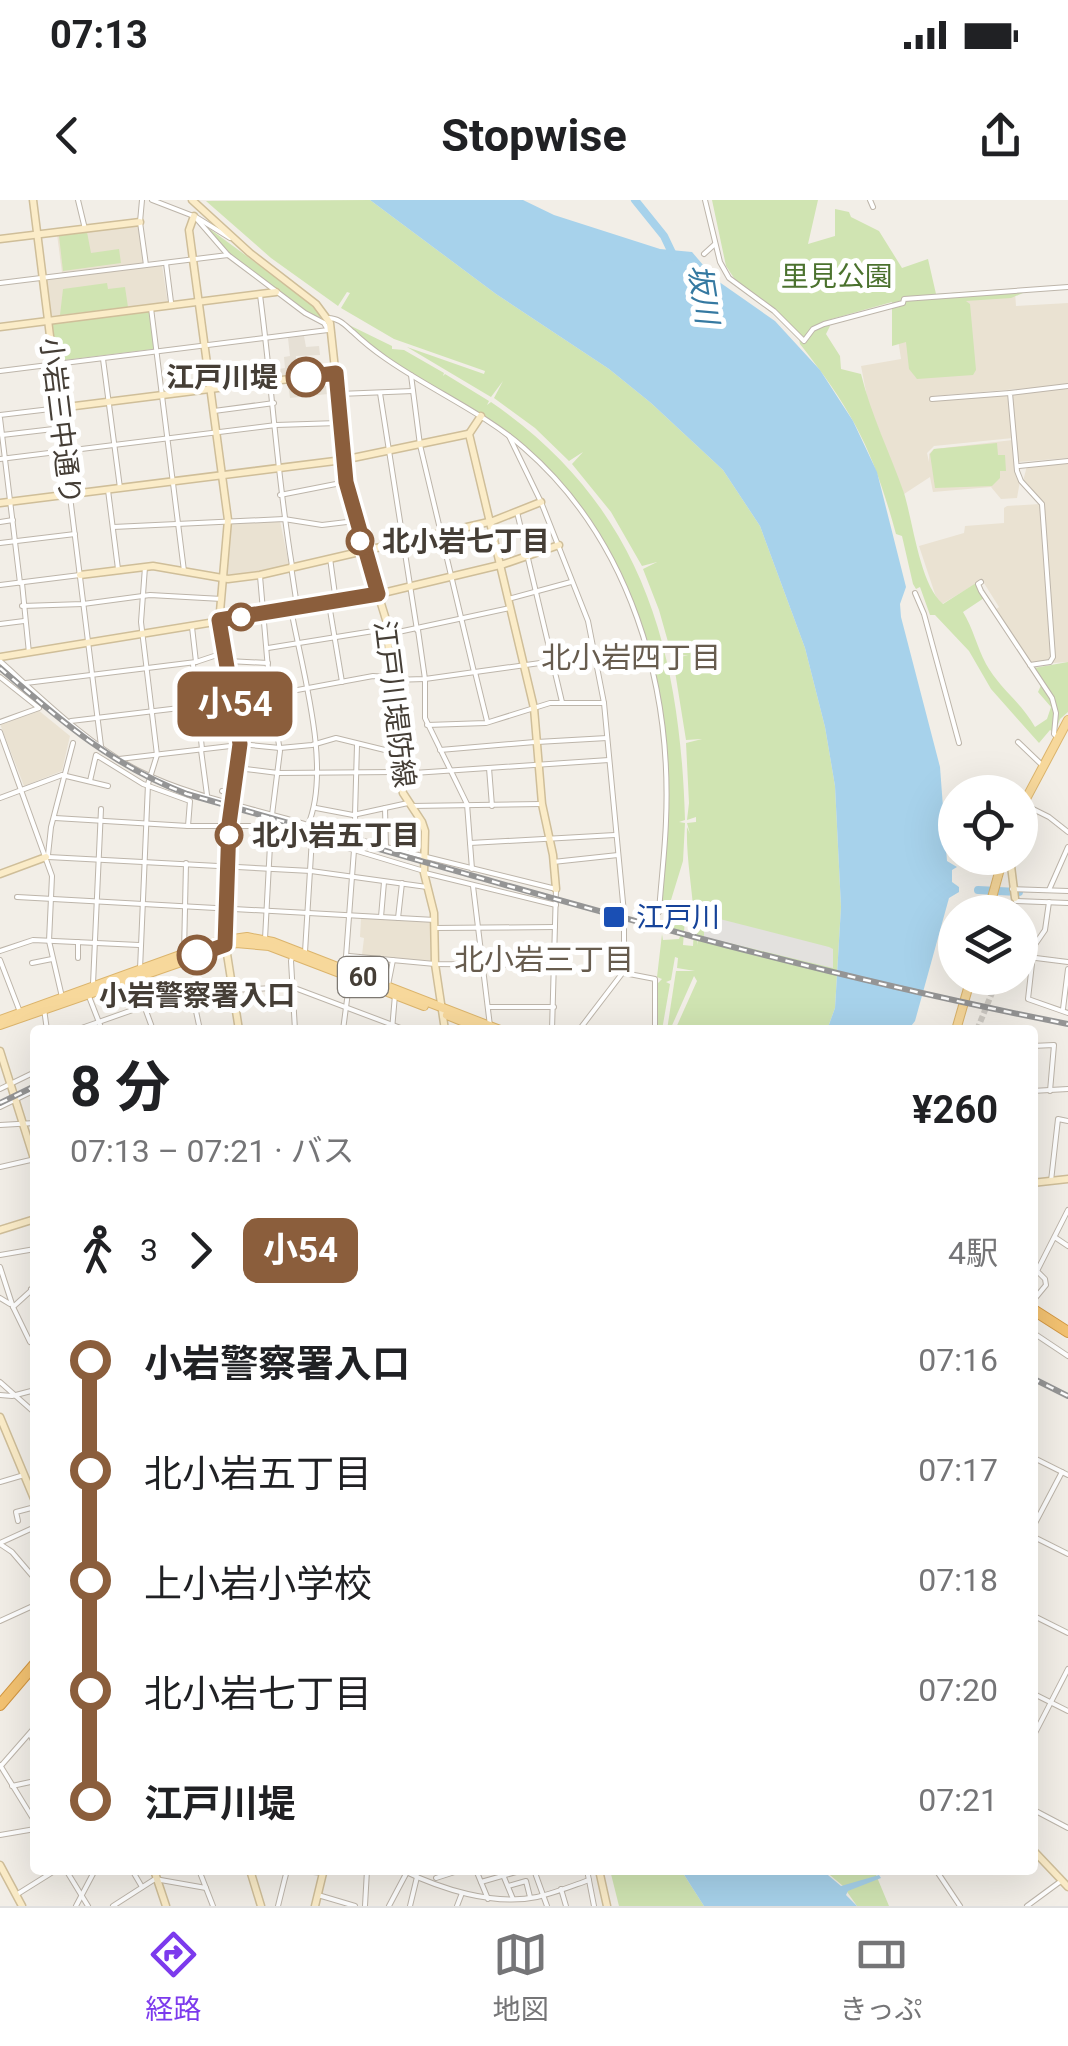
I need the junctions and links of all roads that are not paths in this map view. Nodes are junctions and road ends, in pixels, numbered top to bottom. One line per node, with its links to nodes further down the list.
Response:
1 (33, 200): 12 (street, 小岩三中通り)
2 (78, 200): 11 (street)
3 (142, 200): 10 (street)
4 (152, 200): 9 (street)
5 (192, 200): 14 (street)
6 (705, 200): 15 (street)
7 (870, 200): 8 (street)
8 (873, 207)
9 (195, 217): 14 (street); 16 (street); 18 (street)
10 (140, 222): 11 (street); 20 (street)
11 (85, 229): 12 (street)
12 (38, 234): 13 (street); 21 (street, 小岩三中通り)
13 (0, 239)
14 (238, 243): 29 (street)
15 (715, 244): 17 (street); 23 (street)
16 (228, 254): 18 (street); 24 (street)
17 (704, 254)
18 (195, 259): 19 (street); 26 (street)
19 (166, 262): 20 (street); 27 (street)
20 (146, 265): 21 (street)
21 (43, 278): 22 (street); 30 (street, 小岩三中通り)
22 (0, 283)
23 (1068, 287)
24 (276, 292): 25 (street); 32 (street)
25 (260, 294): 26 (street); 33 (street)
26 (200, 302): 27 (street); 34 (street)
27 (172, 306): 28 (street)
28 (151, 308): 30 (street); 35 (street)
29 (328, 318): 37 (street, 江戸川堤防線); 41 (street)
30 (48, 322): 31 (street); 38 (street, 小岩三中通り)
31 (0, 327)
32 (328, 330): 33 (street); 37 (street)
33 (266, 338): 34 (street); 42 (street)
34 (206, 346): 35 (street); 44 (street)
35 (157, 352): 36 (street); 49 (street)
36 (103, 358): 38 (street); 51 (street)
37 (334, 358): 40 (street, 江戸川堤防線)
38 (54, 364): 39 (street); 53 (street, 小岩三中通り)
39 (0, 371)
40 (336, 373): 42 (street); 48 (street, 江戸川堤防線)
41 (411, 375): 45 (street); 55 (street)
42 (272, 382): 44 (street); 52 (street)
43 (1068, 386): 46 (street)
44 (211, 389): 49 (street); 54 (street)
45 (413, 391): 47 (street); 66 (street)
46 (1010, 392): 50 (street); 72 (street)
47 (380, 393): 48 (street); 68 (street)
48 (339, 394): 57 (street, 江戸川堤防線)
49 (162, 395): 51 (street); 64 (street)
50 (932, 399)
51 (108, 402): 53 (street); 65 (street)
52 (274, 404): 54 (street); 58 (street)
53 (60, 408): 56 (street); 59 (street, 小岩三中通り)
54 (214, 411): 60 (street)
55 (481, 416): 61 (street); 63 (street)
56 (0, 417): 62 (street)
57 (343, 423): 58 (street); 70 (street, 江戸川堤防線)
58 (276, 425): 60 (street); 73 (street)
59 (62, 428): 62 (street); 67 (street, 小岩三中通り)
60 (217, 432): 64 (street); 74 (street)
61 (468, 434): 66 (street); 90 (street)
62 (1, 436): 69 (street)
63 (509, 436): 82 (street); 267 (street)
64 (168, 438): 65 (street); 75 (street)
65 (114, 445): 67 (street); 77 (street)
66 (420, 445): 68 (street); 94 (street)
67 (65, 451): 69 (street); 79 (street, 小岩三中通り)
68 (391, 452): 70 (street); 96 (street)
69 (2, 459): 81 (street)
70 (344, 460): 73 (street); 76 (street, 江戸川堤防線)
71 (1068, 461): 72 (street)
72 (1019, 466): 148 (street)
73 (279, 468): 74 (street); 80 (street)
74 (222, 476): 75 (street); 87 (street)
75 (173, 482): 77 (street); 91 (street)
76 (346, 482): 80 (street); 88 (street, 江戸川堤防線)
77 (120, 488): 78 (street)
78 (108, 490): 79 (street); 92 (street)
79 (70, 494): 81 (street); 93 (street, 小岩三中通り)
80 (280, 496): 85 (street)
81 (10, 502): 83 (street); 86 (street)
82 (541, 502): 84 (street); 98 (street)
83 (0, 503)
84 (517, 512): 90 (street); 100 (street)
85 (284, 519): 87 (street); 88 (street); 102 (street)
86 (13, 520): 89 (street); 95 (street)
87 (228, 520): 91 (street); 110 (street)
88 (355, 521): 99 (street, 江戸川堤防線)
89 (0, 522)
90 (490, 522): 94 (street); 103 (street)
91 (178, 523): 92 (street); 106 (street)
92 (112, 527): 105 (street)
93 (75, 534): 95 (street); 107 (street, 小岩三中通り)
94 (442, 534): 96 (street); 109 (street)
95 (15, 541): 97 (street); 112 (street)
96 (404, 542): 99 (street); 115 (street)
97 (0, 543)
98 (559, 544): 100 (street); 111 (street)
99 (364, 552): 101 (street); 117 (street, 江戸川堤防線)
100 (528, 556): 103 (street); 116 (street)
101 (330, 558): 102 (street); 122 (street)
102 (292, 566): 108 (street); 126 (street)
103 (500, 566): 109 (street); 121 (street)
104 (145, 567): 105 (street); 106 (street); 119 (street)
105 (118, 570): 107 (street)
106 (184, 572): 110 (street)
107 (80, 575): 112 (street); 123 (street, 小岩三中通り)
108 (260, 575): 110 (street); 127 (street)
109 (452, 577): 115 (street); 130 (street)
110 (224, 578): 120 (street)
111 (573, 581): 116 (street); 141 (street)
112 (21, 582): 114 (street); 124 (street)
113 (981, 582): 148 (street)
114 (0, 585)
115 (410, 586): 117 (street); 133 (street)
116 (536, 591): 121 (street); 144 (street)
117 (378, 594): 122 (street); 134 (street, 江戸川堤防線)
118 (916, 594): 177 (street)
119 (142, 596): 120 (street); 123 (street); 135 (street)
120 (222, 598): 129 (street)
121 (508, 599): 125 (street)
122 (333, 603): 126 (street); 136 (street)
123 (83, 604): 124 (street); 138 (street, 小岩三中通り)
124 (22, 606): 128 (street)
125 (510, 608): 130 (street); 147 (street)
126 (294, 609): 127 (street); 137 (street)
127 (266, 613): 129 (street); 139 (street)
128 (24, 620): 131 (street); 140 (street)
129 (219, 620): 132 (street); 142 (street)
130 (462, 620): 133 (street); 150 (street)
131 (0, 624)
132 (192, 626): 135 (street); 145 (street)
133 (418, 630): 134 (street); 154 (street)
134 (388, 632): 136 (street); 153 (street, 江戸川堤防線)
135 (142, 634): 138 (street); 149 (street)
136 (334, 636): 137 (street); 155 (street)
137 (297, 642): 139 (street); 157 (street)
138 (88, 643): 140 (street); 151 (street, 小岩三中通り)
139 (268, 648): 146 (street)
140 (29, 652): 143 (street)
141 (597, 655): 144 (street); 161 (street)
142 (226, 657): 145 (street); 146 (street); 159 (street)
143 (0, 659): 156 (street)
144 (552, 661): 147 (street); 160 (street)
145 (194, 662): 149 (street); 162 (street)
146 (268, 663): 158 (street)
147 (524, 665): 150 (street); 163 (street)
148 (1030, 665): 173 (street)
149 (146, 668): 151 (street); 164 (street)
150 (474, 672): 154 (street); 168 (street)
151 (92, 675): 156 (street); 165 (street, 小岩三中通り)
152 (0, 676): 167 (street)
153 (391, 679): 154 (street); 155 (street); 185 (street, 江戸川堤防線)
154 (424, 679): 170 (street)
155 (342, 682): 157 (street)
156 (26, 684): 166 (street)
157 (305, 688): 158 (street); 179 (street)
158 (270, 695): 159 (street); 182 (street)
159 (234, 701): 162 (street); 178 (street)
160 (562, 702): 161 (street); 163 (street)
161 (604, 703): 172 (street)
162 (198, 706): 164 (street); 183 (street)
163 (534, 708): 168 (street); 174 (street)
164 (151, 712): 165 (street); 186 (street)
165 (98, 718): 166 (street); 181 (street, 小岩三中通り)
166 (71, 721): 181 (street)
167 (0, 722)
168 (487, 722): 170 (street)
169 (1067, 724): 173 (main road)
170 (427, 725): 184 (street)
171 (0, 732): 204 (street)
172 (607, 738): 174 (street); 188 (street)
173 (1058, 738): 190 (main road)
174 (536, 742): 184 (street); 189 (street)
175 (1018, 742): 190 (street)
176 (73, 743): 199 (street)
177 (959, 743)
178 (240, 744): 182 (street); 183 (street); 191 (street)
179 (315, 744): 180 (street); 182 (street); 196 (street)
180 (357, 744): 185 (street); 197 (street)
181 (101, 747): 187 (street)
182 (280, 748): 194 (street)
183 (202, 749): 186 (street); 206 (street)
184 (440, 750): 193 (street)
185 (395, 752): 195 (street, 江戸川堤防線)
186 (157, 755): 187 (street); 200 (street)
187 (119, 759): 200 (street)
188 (609, 760): 189 (street); 226 (street)
189 (538, 764): 192 (street); 210 (street)
190 (1043, 766): 198 (main road)
191 (236, 768): 194 (street); 208 (street)
192 (489, 768): 193 (street); 212 (street)
193 (450, 770): 195 (street); 211 (street)
194 (278, 773): 196 (street); 217 (street)
195 (399, 773): 197 (street); 209 (street, 江戸川堤防線)
196 (316, 774): 197 (street); 213 (street)
197 (356, 775): 218 (street)
198 (1038, 775)
199 (65, 776): 201 (street); 204 (street); 219 (street)
200 (151, 776): 203 (street); 206 (street)
201 (90, 782): 202 (street); 203 (street)
202 (108, 786)
203 (148, 786): 221 (street); 222 (street)
204 (21, 790): 207 (street); 234 (street)
205 (222, 791): 208 (street)
206 (206, 795): 208 (street)
207 (0, 798)
208 (233, 799): 217 (street); 224 (street)
209 (410, 804): 211 (street); 214 (street); 236 (street, 江戸川堤防線)
210 (542, 804): 212 (street); 228 (street)
211 (468, 806): 212 (street); 229 (street)
212 (492, 806)
213 (316, 808): 217 (street); 218 (street)
214 (384, 808): 218 (street); 231 (street)
215 (102, 809): 220 (street)
216 (1038, 812): 225 (street)
217 (272, 815)
218 (355, 815): 231 (street)
219 (55, 818): 220 (street); 234 (street)
220 (101, 821): 221 (street); 235 (street)
221 (146, 824): 222 (street); 237 (street)
222 (188, 826): 224 (street)
223 (271, 826): 224 (street); 227 (street); 241 (street)
224 (229, 828): 240 (street)
225 (1068, 832)
226 (616, 835): 228 (street); 233 (street)
227 (312, 838): 232 (street); 243 (street)
228 (550, 839): 229 (street); 238 (street)
229 (470, 844): 242 (street)
230 (1068, 847): 253 (street)
231 (386, 848): 236 (street)
232 (354, 850): 244 (street); 246 (street)
233 (618, 855): 238 (street); 299 (street)
234 (48, 857): 235 (street); 245 (street); 257 (street)
235 (99, 858): 237 (street); 259 (street)
236 (424, 859): 242 (street); 244 (street, 江戸川堤防線)
237 (144, 861): 239 (street); 262 (street)
238 (553, 862): 252 (street)
239 (186, 863): 240 (street); 263 (street)
240 (228, 866): 241 (street); 265 (street)
241 (269, 868): 243 (street); 266 (street)
242 (472, 869): 252 (street)
243 (311, 871): 246 (street); 268 (street)
244 (424, 872): 250 (street); 251 (street, 江戸川堤防線)
245 (0, 874)
246 (353, 875): 248 (street); 269 (street)
247 (1010, 875): 255 (street)
248 (384, 880): 249 (street); 270 (street)
249 (402, 883): 251 (street); 271 (street)
250 (472, 886): 264 (street); 274 (street)
251 (427, 887): 272 (street, 江戸川堤防線)
252 (556, 888): 264 (street)
253 (1049, 890): 254 (street); 255 (street)
254 (1068, 890)
255 (1014, 895)
256 (17, 897): 257 (street)
257 (51, 899): 259 (street); 277 (street)
258 (1038, 900): 260 (street)
259 (96, 901): 262 (street); 280 (street)
260 (1049, 902): 261 (street); 276 (street)
261 (1068, 903)
262 (142, 904): 263 (street); 281 (street)
263 (184, 904): 265 (street); 283 (street)
264 (556, 905): 273 (street)
265 (226, 907): 266 (street); 279 (street)
266 (266, 910): 268 (street); 275 (street)
267 (659, 912)
268 (308, 913): 269 (street); 284 (street)
269 (351, 915): 270 (street); 286 (street)
270 (381, 917): 271 (street)
271 (398, 918): 272 (street)
272 (435, 924): 274 (street); 293 (street, 江戸川堤防線)
273 (555, 927): 274 (street); 294 (street)
274 (478, 928): 295 (street)
275 (264, 939): 279 (main road, 60); 284 (main road, 60)
276 (1038, 940)
277 (48, 941): 278 (street); 282 (street); 287 (street)
278 (78, 942): 280 (street); 288 (street)
279 (225, 942): 283 (main road, 60); 285 (main road, 60); 300 (main road, 60); 304 (street)
280 (94, 943): 281 (street); 303 (street)
281 (139, 945): 297 (street)
282 (0, 951)
283 (184, 954): 297 (main road, 60)
284 (304, 954): 298 (main road, 60)
285 (293, 955): 298 (main road, 60); 302 (street)
286 (349, 956): 291 (street); 298 (street)
287 (52, 958): 292 (street); 308 (street)
288 (78, 958)
289 (1038, 959): 296 (street)
290 (0, 960): 317 (street)
291 (392, 960): 293 (street); 301 (street)
292 (32, 963)
293 (435, 964): 295 (street); 315 (street, 江戸川堤防線)
294 (555, 964): 295 (street); 311 (street)
295 (483, 965): 313 (street)
296 (1068, 966): 316 (street)
297 (140, 970): 303 (main road, 60)
298 (348, 973): 301 (main road, 60); 305 (main road, 60); 312 (street)
299 (624, 973): 334 (street); 335 (street)
300 (134, 978): 303 (main road, 60); 310 (street)
301 (388, 986): 315 (main road, 60)
302 (292, 987): 304 (street); 312 (street); 326 (street)
303 (91, 990): 308 (main road, 60); 314 (main road, 60); 318 (street)
304 (235, 991): 309 (street); 325 (street)
305 (395, 995): 315 (main road, 60); 329 (street)
306 (965, 995): 336 (main road)
307 (1029, 995): 316 (street)
308 (62, 997): 317 (main road, 60)
309 (193, 998): 310 (street); 324 (street)
310 (144, 1006): 318 (street); 323 (street)
311 (554, 1006): 313 (street); 333 (street)
312 (345, 1007): 327 (street); 328 (street)
313 (490, 1007): 332 (street)
314 (44, 1010): 319 (main road, 60); 320 (street)
315 (440, 1010): 330 (street, 江戸川堤防線); 331 (main road, 60)
316 (1065, 1011)
317 (20, 1012): 319 (main road, 60)
318 (99, 1022): 321 (street); 322 (street)
319 (0, 1023)
320 (46, 1025)
321 (90, 1025)
322 (100, 1025)
323 (151, 1025)
324 (199, 1025)
325 (238, 1025)
326 (295, 1025)
327 (343, 1025)
328 (387, 1025)
329 (392, 1025)
330 (444, 1025)
331 (480, 1025)
332 (491, 1025)
333 (552, 1025)
334 (583, 1025)
335 (655, 1025)
336 (957, 1025)
337 (1038, 1046): 343 (street)
338 (0, 1051): 340 (street)
339 (30, 1074): 340 (street)
340 (10, 1083): 341 (street); 346 (street)
341 (0, 1088)
342 (1068, 1089): 343 (street)
343 (1050, 1090): 344 (street)
344 (1038, 1091)
345 (30, 1092): 346 (street)
346 (15, 1099): 347 (street); 350 (street)
347 (0, 1107)
348 (1068, 1120): 355 (street)
349 (30, 1123): 350 (street)
350 (23, 1124): 351 (street); 352 (street)
351 (0, 1125)
352 (30, 1145)
353 (30, 1161): 354 (street)
354 (0, 1167)
355 (1051, 1180): 356 (street); 357 (street)
356 (1068, 1180)
357 (1038, 1181)
358 (1068, 1210): 361 (street)
359 (30, 1221): 360 (street)
360 (0, 1230)
361 (1056, 1238): 362 (street); 366 (street)
362 (1068, 1246)
363 (30, 1250): 364 (street)
364 (0, 1255)
365 (0, 1267): 371 (street)
366 (1038, 1269)
367 (1038, 1272): 369 (street)
368 (30, 1291): 371 (street)
369 (1038, 1295)
370 (0, 1298): 371 (street)
371 (13, 1307): 375 (street)
372 (1038, 1317): 373 (highway)
373 (1068, 1335)
374 (1038, 1336): 376 (street)
375 (30, 1342)
376 (1068, 1356)
377 (0, 1382): 380 (street)
378 (30, 1392): 380 (street)
379 (0, 1395): 380 (street)
380 (16, 1396): 381 (street)
381 (30, 1409)
382 (0, 1418): 385 (street)
383 (1038, 1460): 384 (street)
384 (1065, 1474): 390 (street)
385 (24, 1475): 386 (street); 387 (street)
386 (0, 1482)
387 (30, 1486)
388 (30, 1506): 389 (street)
389 (18, 1521)
390 (1038, 1522)
391 (30, 1529): 393 (street)
392 (1038, 1536): 394 (street)
393 (0, 1544): 395 (street)
394 (1068, 1554)
395 (30, 1573)
396 (30, 1607): 398 (street)
397 (1038, 1618): 399 (street)
398 (0, 1621)
399 (1068, 1633)
400 (1068, 1670): 404 (street)
401 (30, 1673): 403 (highway)
402 (1038, 1696): 404 (street)
403 (2, 1698)
404 (1051, 1703): 405 (street); 406 (street)
405 (1068, 1711)
406 (1038, 1728)
407 (30, 1734): 408 (street)
408 (0, 1766): 410 (street)
409 (30, 1782): 410 (street)
410 (12, 1786): 412 (street)
411 (1038, 1813): 414 (street)
412 (30, 1817)
413 (30, 1826): 415 (street)
414 (1068, 1828)
415 (0, 1835)
416 (1038, 1855): 444 (street)
417 (0, 1865): 440 (street)
418 (48, 1875): 452 (street)
419 (69, 1875): 454 (street)
420 (92, 1875): 454 (street)
421 (135, 1875): 447 (street)
422 (156, 1875): 441 (street)
423 (201, 1875): 449 (street)
424 (252, 1875): 459 (street)
425 (288, 1875): 466 (street)
426 (322, 1875): 453 (street)
427 (367, 1875): 469 (street)
428 (402, 1875): 470 (street)
429 (411, 1875): 439 (street)
430 (434, 1875): 442 (street)
431 (448, 1875): 442 (street)
432 (478, 1875): 445 (street)
433 (497, 1875): 445 (street)
434 (503, 1875): 446 (street)
435 (536, 1875): 455 (street)
436 (588, 1875): 443 (street)
437 (600, 1875): 476 (street)
438 (939, 1875): 477 (street)
439 (417, 1878): 442 (street); 471 (street)
440 (4, 1880): 452 (street)
441 (158, 1880): 447 (street); 449 (street); 464 (street)
442 (434, 1880): 451 (street)
443 (589, 1880): 450 (street); 475 (street)
444 (1061, 1880): 448 (street); 478 (street)
445 (481, 1882): 456 (street)
446 (508, 1886): 457 (street); 458 (street)
447 (142, 1887): 463 (street)
448 (1068, 1887)
449 (206, 1888): 465 (street)
450 (561, 1889): 455 (street); 474 (street)
451 (462, 1893): 456 (street); 472 (street)
452 (16, 1895): 460 (street)
453 (318, 1895): 467 (street); 468 (street)
454 (82, 1896): 461 (street); 462 (street)
455 (543, 1896): 457 (street); 473 (street)
456 (488, 1898): 458 (street)
457 (531, 1898): 458 (street)
458 (513, 1899)
459 (262, 1905)
460 (22, 1906)
461 (76, 1906)
462 (88, 1906)
463 (112, 1906)
464 (166, 1906)
465 (213, 1906)
466 (278, 1906)
467 (315, 1906)
468 (355, 1906)
469 (365, 1906)
470 (390, 1906)
471 (410, 1906)
472 (457, 1906)
473 (547, 1906)
474 (566, 1906)
475 (594, 1906)
476 (607, 1906)
477 (960, 1906)
478 (1027, 1906)

